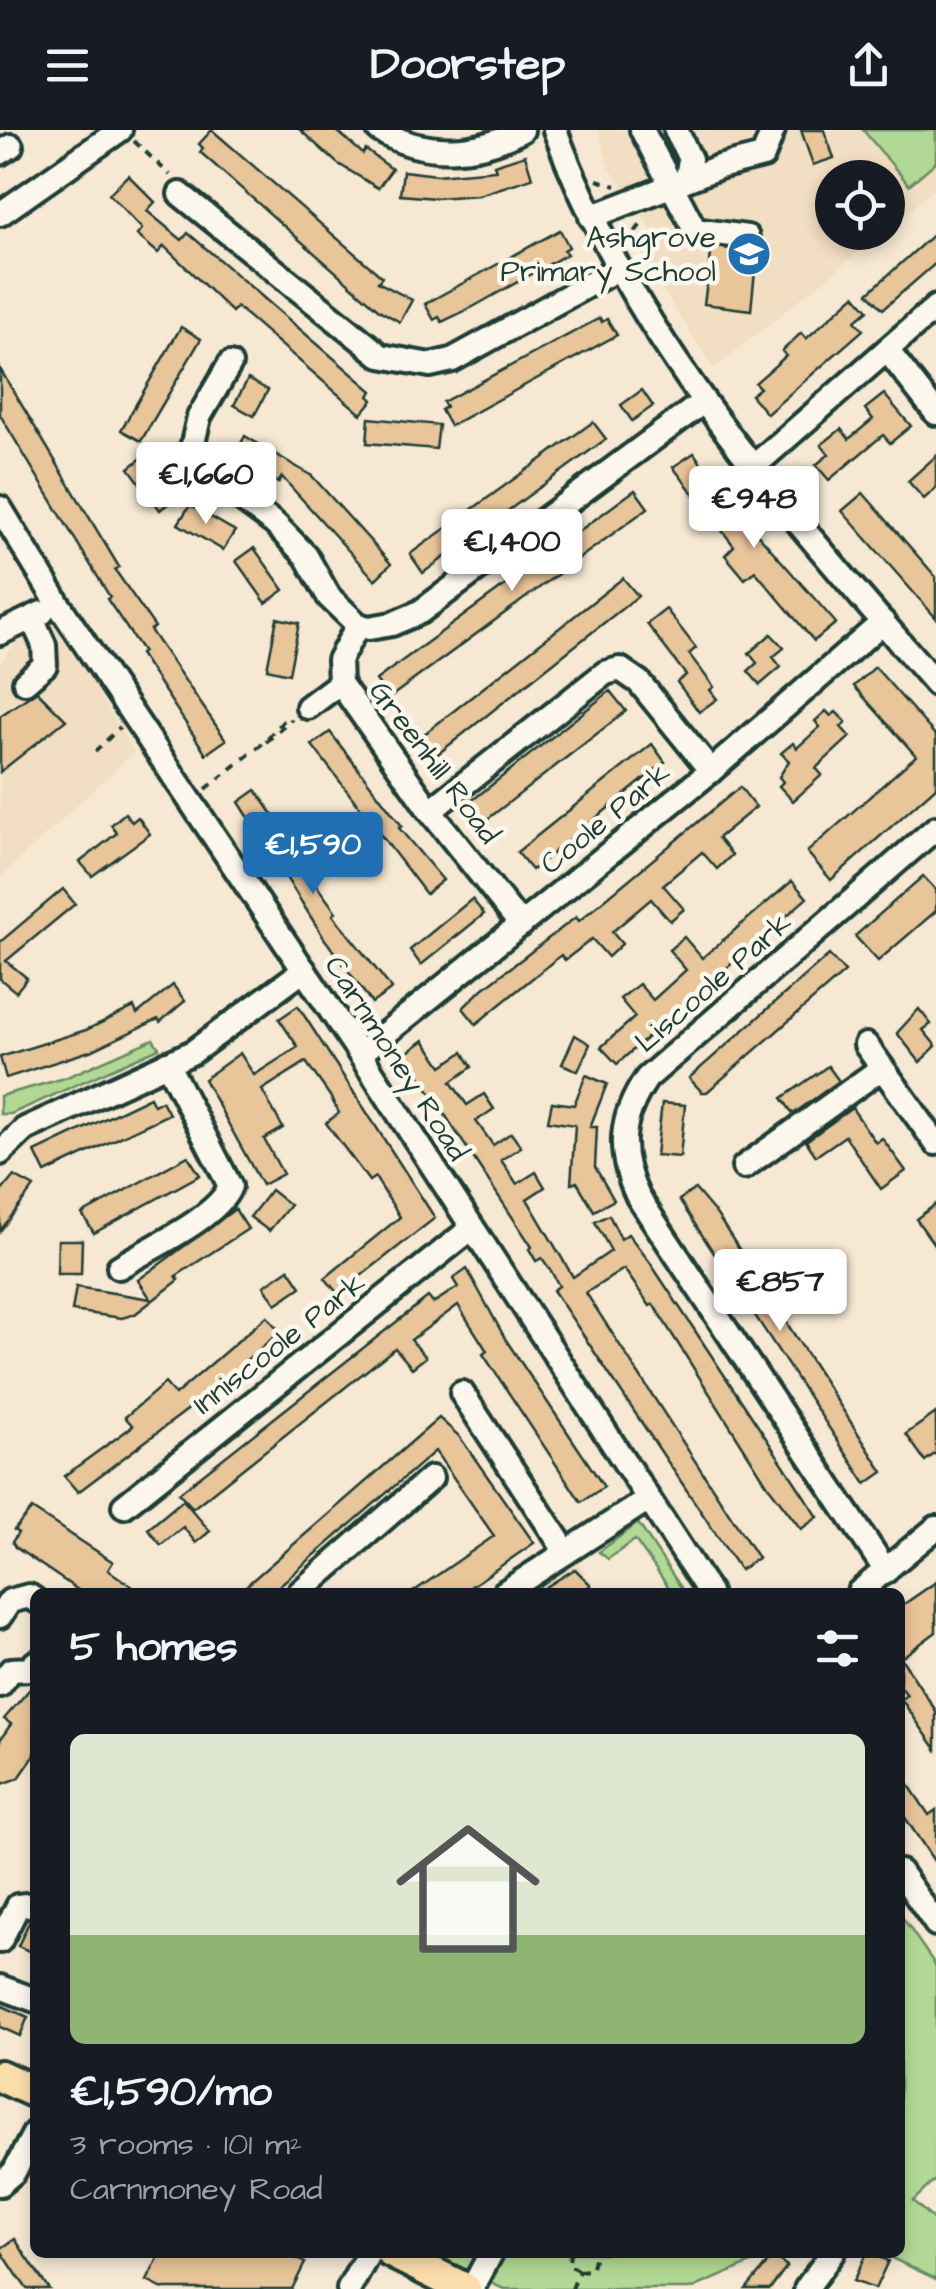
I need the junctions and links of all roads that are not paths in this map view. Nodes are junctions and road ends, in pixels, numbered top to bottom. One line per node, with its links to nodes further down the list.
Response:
1 (379, 130): 2 (street)
2 (522, 130)
3 (555, 130): 11 (street)
4 (642, 130): 8 (street)
5 (676, 130): 8 (street)
6 (773, 130): 8 (street)
7 (127, 135): 10 (street)
8 (679, 182): 11 (street); 12 (street)
9 (180, 194): 13 (street)
10 (1, 211)
11 (591, 217): 13 (street)
12 (747, 237)
13 (627, 267): 17 (street)
14 (936, 307): 15 (street)
15 (887, 350): 18 (street); 19 (street)
16 (230, 364): 24 (street)
17 (704, 402): 19 (street); 24 (street)
18 (936, 413)
19 (753, 466): 23 (street)
20 (3, 519): 21 (street, Carnmoney Road)
21 (57, 602): 22 (street); 34 (street, Carnmoney Road)
22 (33, 621): 25 (street); 26 (street)
23 (882, 622): 28 (street); 30 (street, Coole Park)
24 (358, 625): 27 (street, Greenhill Road)
25 (0, 633)
26 (26, 682)
27 (340, 683): 29 (street); 31 (street, Greenhill Road)
28 (936, 684)
29 (299, 711)
30 (711, 771): 31 (street); 33 (street, Coole Park)
31 (430, 810): 33 (street, Greenhill Road)
32 (936, 828): 50 (street, Liscoole Park)
33 (522, 925): 36 (street, Coole Park)
34 (304, 970): 36 (street, Carnmoney Road); 37 (street)
35 (866, 1045): 38 (street)
36 (360, 1054): 42 (street, Carnmoney Road)
37 (167, 1063): 39 (street); 43 (street)
38 (882, 1068): 40 (street); 41 (street)
39 (3, 1143)
40 (936, 1143)
41 (744, 1167)
42 (472, 1228): 46 (street, Carnmoney Road); 47 (street, Inniscoole Park)
43 (120, 1266)
44 (462, 1393): 49 (street)
45 (431, 1478): 51 (street)
46 (646, 1500): 49 (street); 53 (street, Carnmoney Road)
47 (124, 1506)
48 (936, 1528): 50 (street)
49 (566, 1552): 52 (street)
50 (886, 1571): 54 (street)
51 (312, 1588)
52 (511, 1588)
53 (706, 1588)
54 (864, 1588)
55 (30, 1597): 56 (street)
56 (0, 1616)
57 (30, 1670): 58 (street)
58 (0, 1685)
59 (905, 1879): 61 (street)
60 (30, 1905): 62 (street)
61 (936, 1924)
62 (0, 1941)
63 (0, 1987): 64 (street)
64 (30, 1998)
65 (0, 2076): 66 (main road)
66 (30, 2090)
67 (30, 2142): 69 (street)
68 (1, 2146): 69 (street)
69 (23, 2156): 70 (street)
70 (0, 2184)
71 (366, 2258): 75 (street)
72 (403, 2258): 76 (main road)
73 (489, 2258): 76 (street)
74 (829, 2258): 77 (street)
75 (349, 2289)
76 (468, 2289)
77 (806, 2289)

